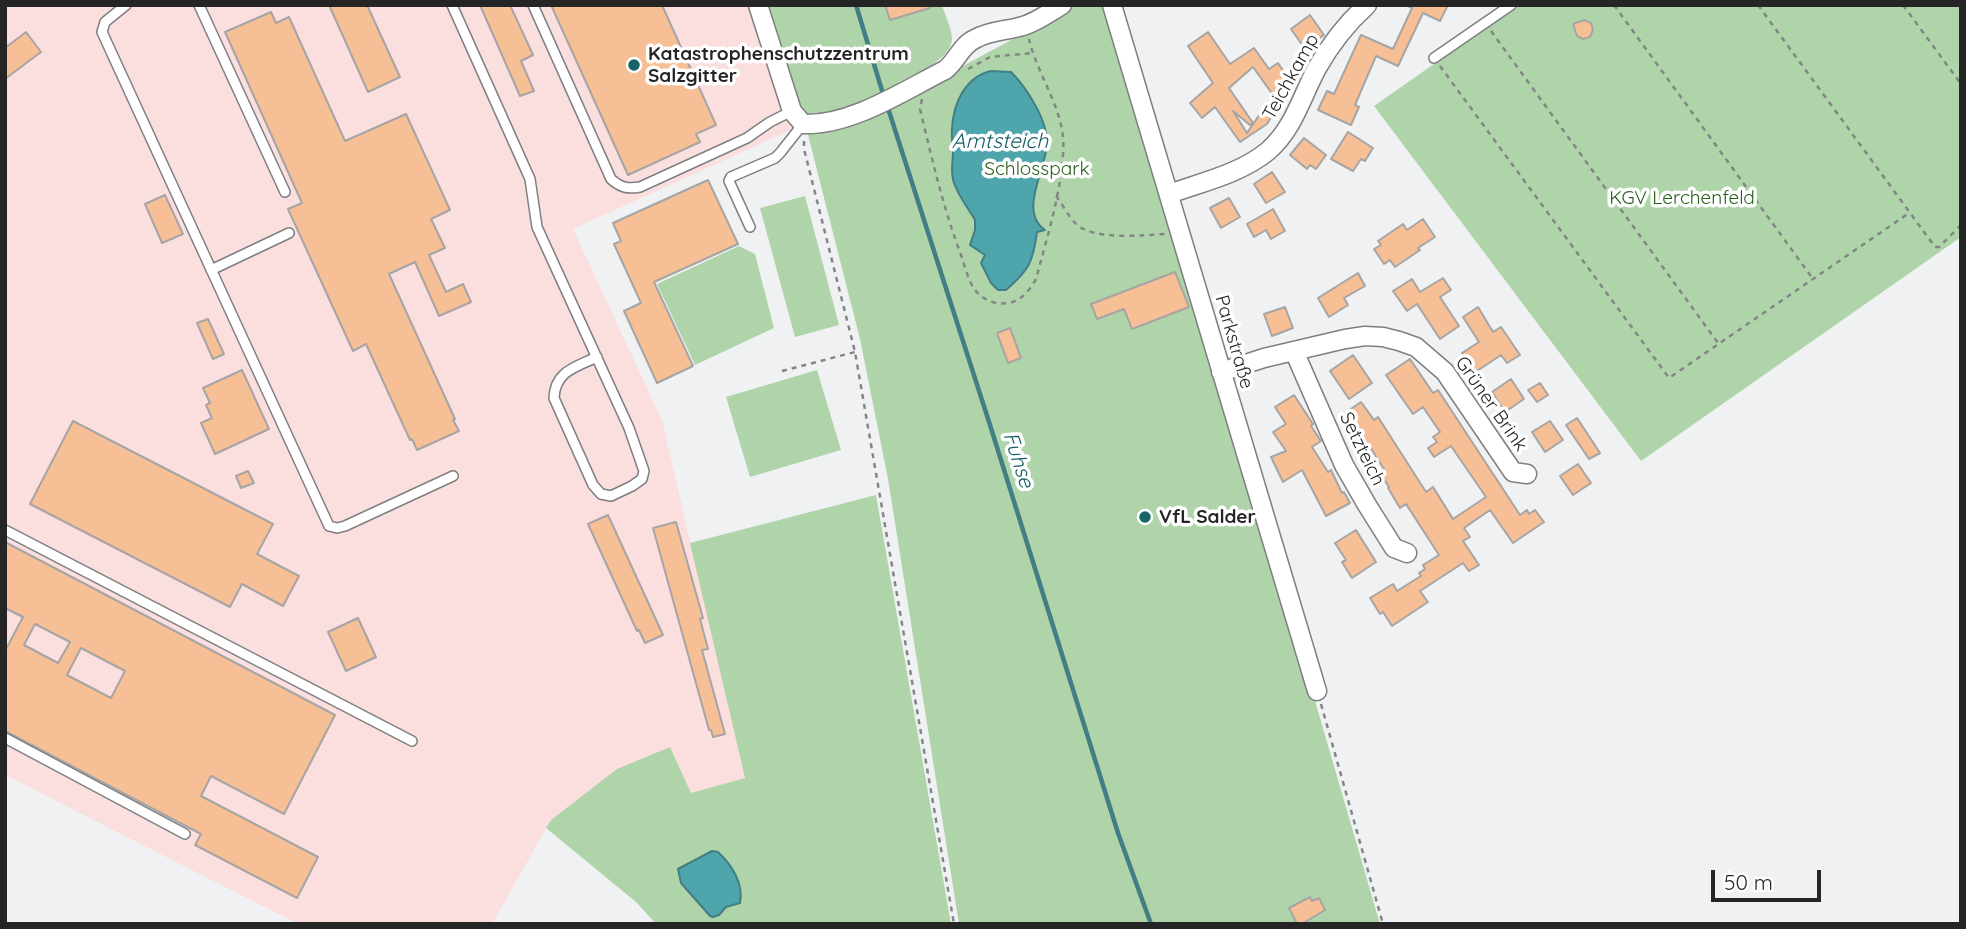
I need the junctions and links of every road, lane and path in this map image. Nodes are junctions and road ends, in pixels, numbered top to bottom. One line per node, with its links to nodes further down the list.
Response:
1 (125, 5): 29 (lane)
2 (199, 5): 21 (lane)
3 (452, 5): 34 (lane)
4 (533, 5): 20 (lane)
5 (758, 5): 20 (street)
6 (1062, 5): 14 (street)
7 (1112, 5): 22 (street, Parkstraße)
8 (1367, 5): 22 (street, Teichkamp)
9 (1511, 5): 13 (lane)
10 (1614, 5): 30 (path)
11 (1758, 5): 24 (path)
12 (1903, 5): 18 (path)
13 (1485, 23): 16 (lane); 31 (path)
14 (1026, 26): 15 (path); 20 (street)
15 (1032, 52): 17 (path); 23 (path)
16 (1434, 58): 31 (path)
17 (967, 69)
18 (1961, 85)
19 (928, 93): 23 (path)
20 (798, 117): 26 (lane); 33 (path)
21 (285, 192)
22 (1169, 194): 28 (street, Parkstraße)
23 (1056, 196): 28 (path)
24 (1909, 213): 25 (path); 30 (path)
25 (1961, 225)
26 (750, 227)
27 (289, 233): 29 (lane)
28 (1181, 233): 36 (street, Parkstraße)
29 (211, 270): 38 (lane)
30 (1813, 279): 31 (path)
31 (1719, 344)
32 (1294, 351): 36 (street, Grüner Brink); 37 (street, Grüner Brink); 40 (street, Setzteich)
33 (855, 352): 35 (path); 45 (path)
34 (597, 357): 34 (lane)
35 (782, 371)
36 (1221, 372): 41 (street, Parkstraße)
37 (1527, 474)
38 (453, 476)
39 (5, 530): 43 (lane)
40 (1407, 553)
41 (1317, 691): 46 (path)
42 (5, 738): 44 (lane)
43 (412, 741)
44 (185, 834)
45 (954, 924)
46 (1383, 924)

